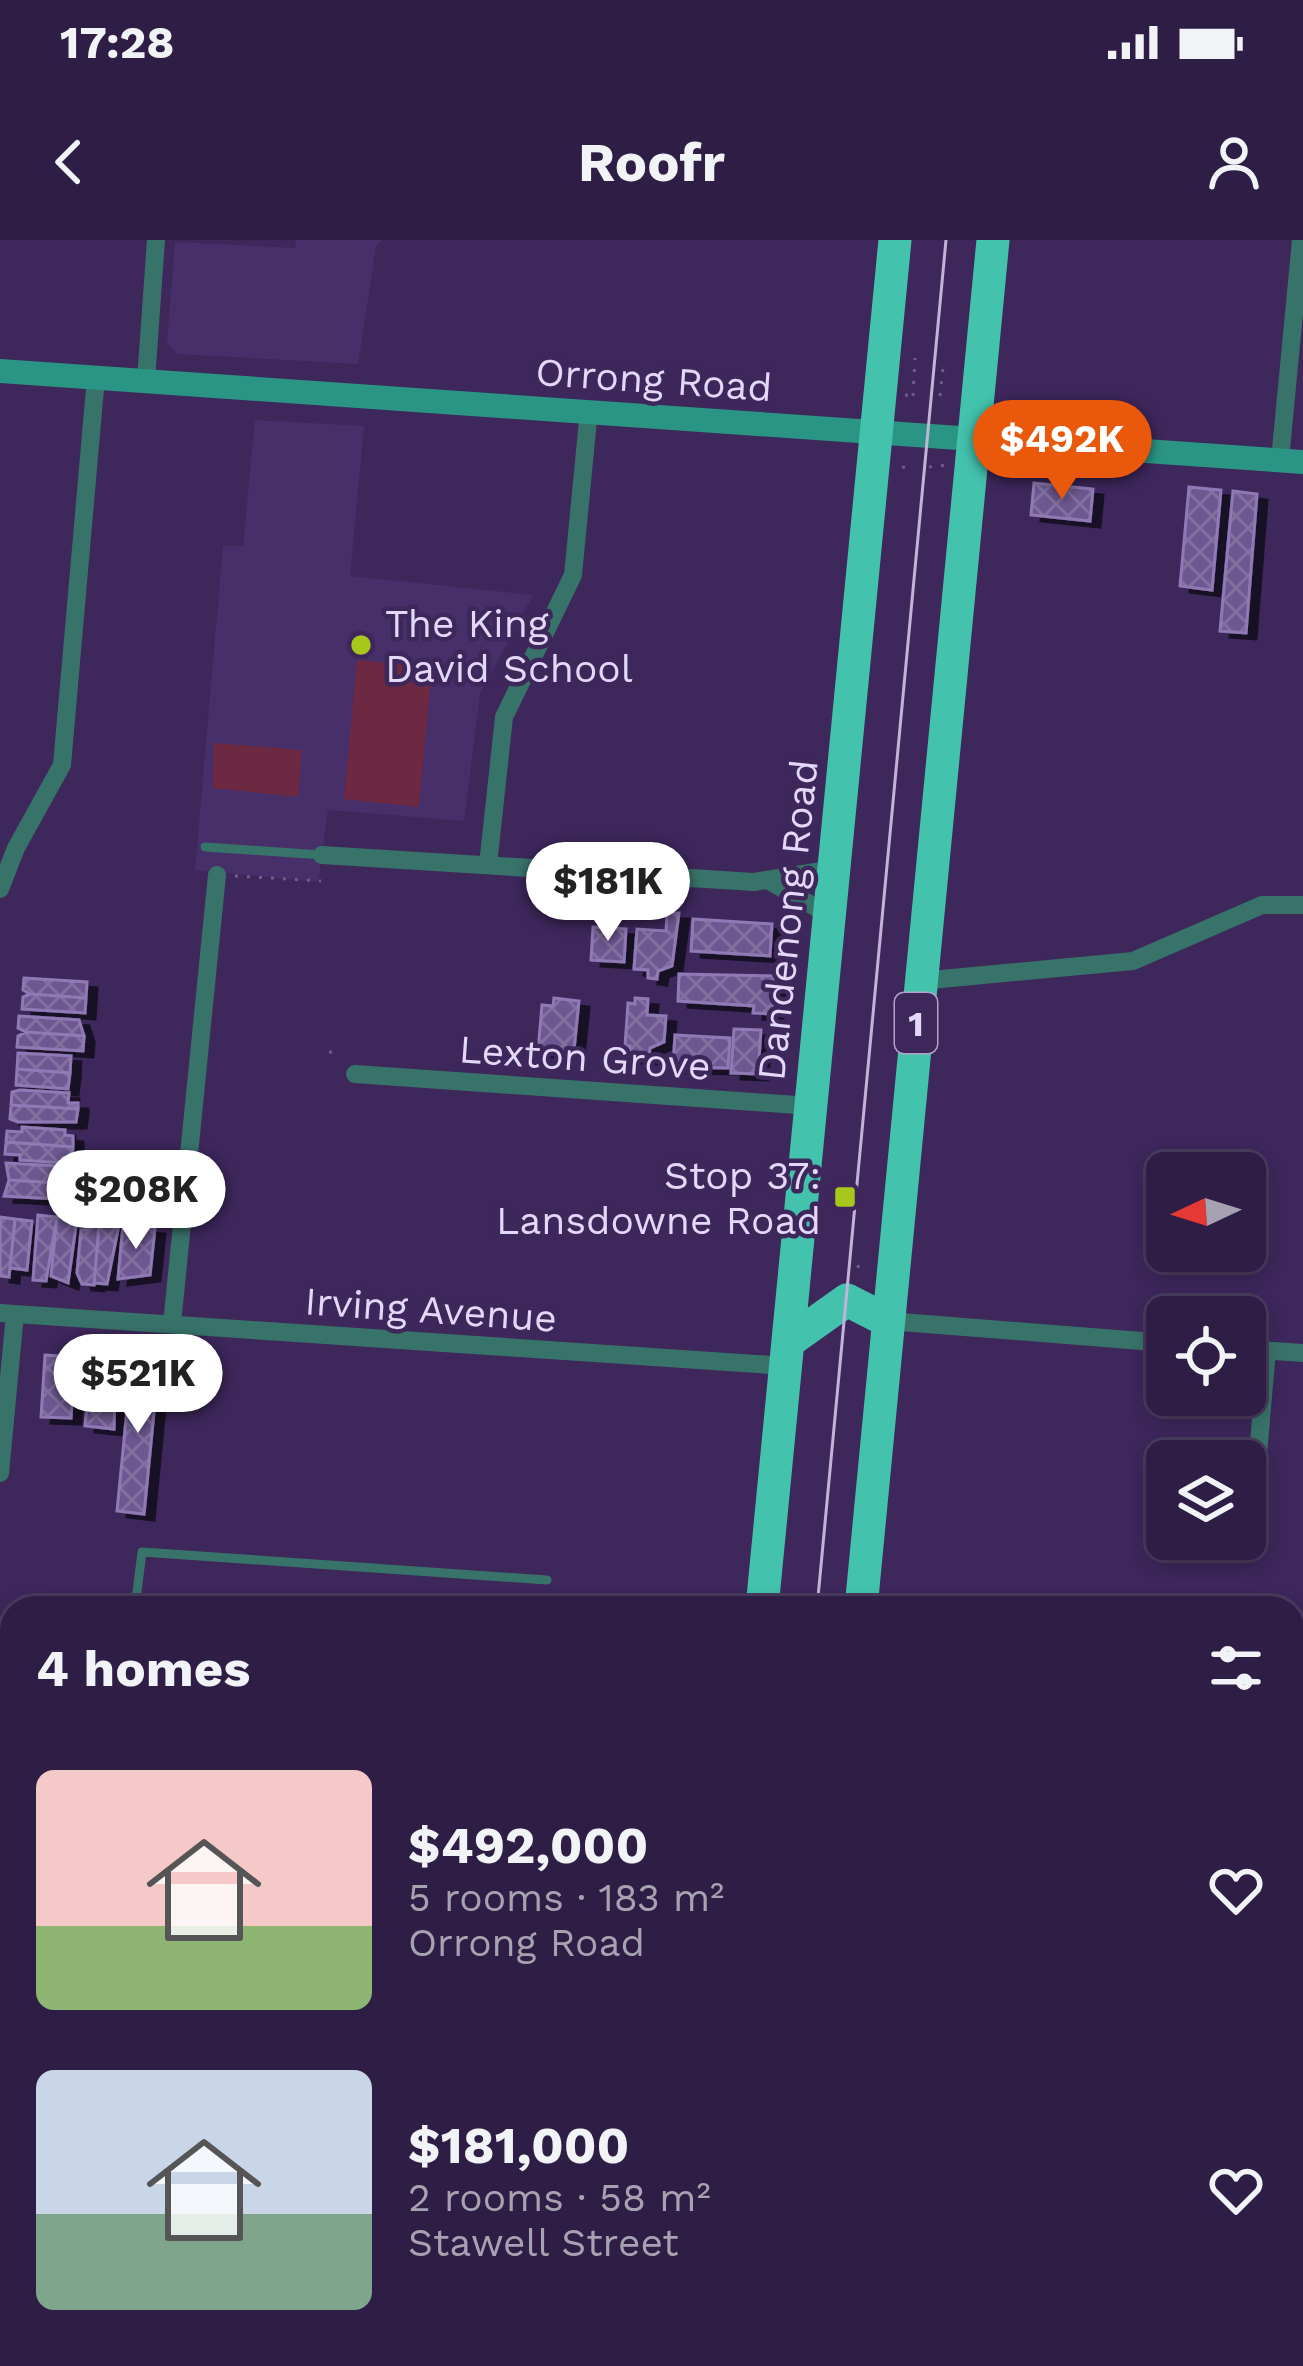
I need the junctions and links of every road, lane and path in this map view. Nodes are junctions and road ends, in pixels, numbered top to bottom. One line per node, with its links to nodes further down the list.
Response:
1 (156, 240): 9 (street)
2 (895, 240): 13 (highway, Dandenong Road)
3 (993, 240): 14 (highway, 1)
4 (1300, 240): 15 (street)
5 (915, 358): 10 (path)
6 (943, 368): 11 (path)
7 (0, 370): 8 (main road, Orrong Road)
8 (96, 377): 9 (main road, Orrong Road); 19 (street)
9 (146, 380): 12 (main road, Orrong Road)
10 (904, 395)
11 (951, 397)
12 (589, 410): 13 (main road, Orrong Road); 22 (street)
13 (877, 430): 14 (main road, Orrong Road); 23 (highway, Dandenong Road)
14 (963, 450): 15 (main road, Orrong Road); 17 (path); 30 (highway, 1)
15 (1292, 461)
16 (902, 467): 18 (path)
17 (929, 467)
18 (910, 468)
19 (8, 847): 27 (street)
20 (205, 847): 21 (lane)
21 (322, 855): 22 (street)
22 (488, 865): 26 (street)
23 (834, 869): 26 (street); 29 (highway, Dandenong Road)
24 (217, 874): 25 (path); 39 (street)
25 (321, 881)
26 (767, 881): 29 (street)
27 (0, 889)
28 (1303, 904): 30 (street)
29 (829, 915): 34 (highway, Dandenong Road)
30 (920, 981): 38 (highway, 1)
31 (328, 1052): 32 (path)
32 (338, 1053)
33 (355, 1074): 34 (street, Lexton Grove)
34 (811, 1106): 43 (highway, Dandenong Road)
35 (874, 1269): 36 (path)
36 (857, 1281)
37 (8, 1313): 39 (street, Irving Avenue); 45 (street)
38 (888, 1322): 40 (street); 43 (highway); 49 (highway, 1)
39 (172, 1324): 43 (street, Irving Avenue)
40 (1146, 1341)
41 (1267, 1350): 42 (street); 44 (street)
42 (1303, 1353)
43 (787, 1354): 48 (highway, Dandenong Road)
44 (1259, 1440)
45 (0, 1473)
46 (548, 1580): 47 (lane)
47 (136, 1596)
48 (763, 1596)
49 (862, 1596)

